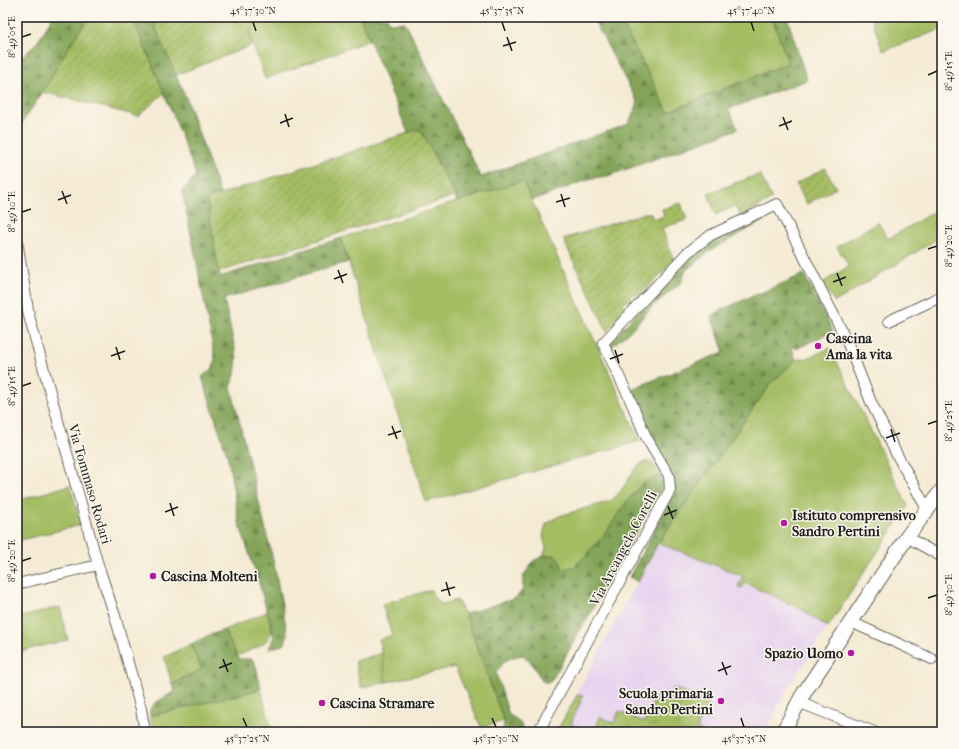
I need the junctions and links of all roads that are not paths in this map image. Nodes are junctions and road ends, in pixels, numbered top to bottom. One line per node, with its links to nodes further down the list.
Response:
1 (17, 241): 8 (street, Via Tommaso Rodari)
2 (942, 296): 3 (street)
3 (889, 321)
4 (942, 490): 5 (street)
5 (927, 509): 6 (street); 14 (street, Via Arcangelo Corelli)
6 (907, 537): 7 (street); 10 (street)
7 (942, 557)
8 (98, 565): 9 (street); 13 (street, Via Tommaso Rodari)
9 (17, 584)
10 (851, 622): 11 (street); 12 (street)
11 (932, 659)
12 (798, 702): 15 (street); 16 (street)
13 (144, 732)
14 (538, 732)
15 (783, 732)
16 (874, 732)

